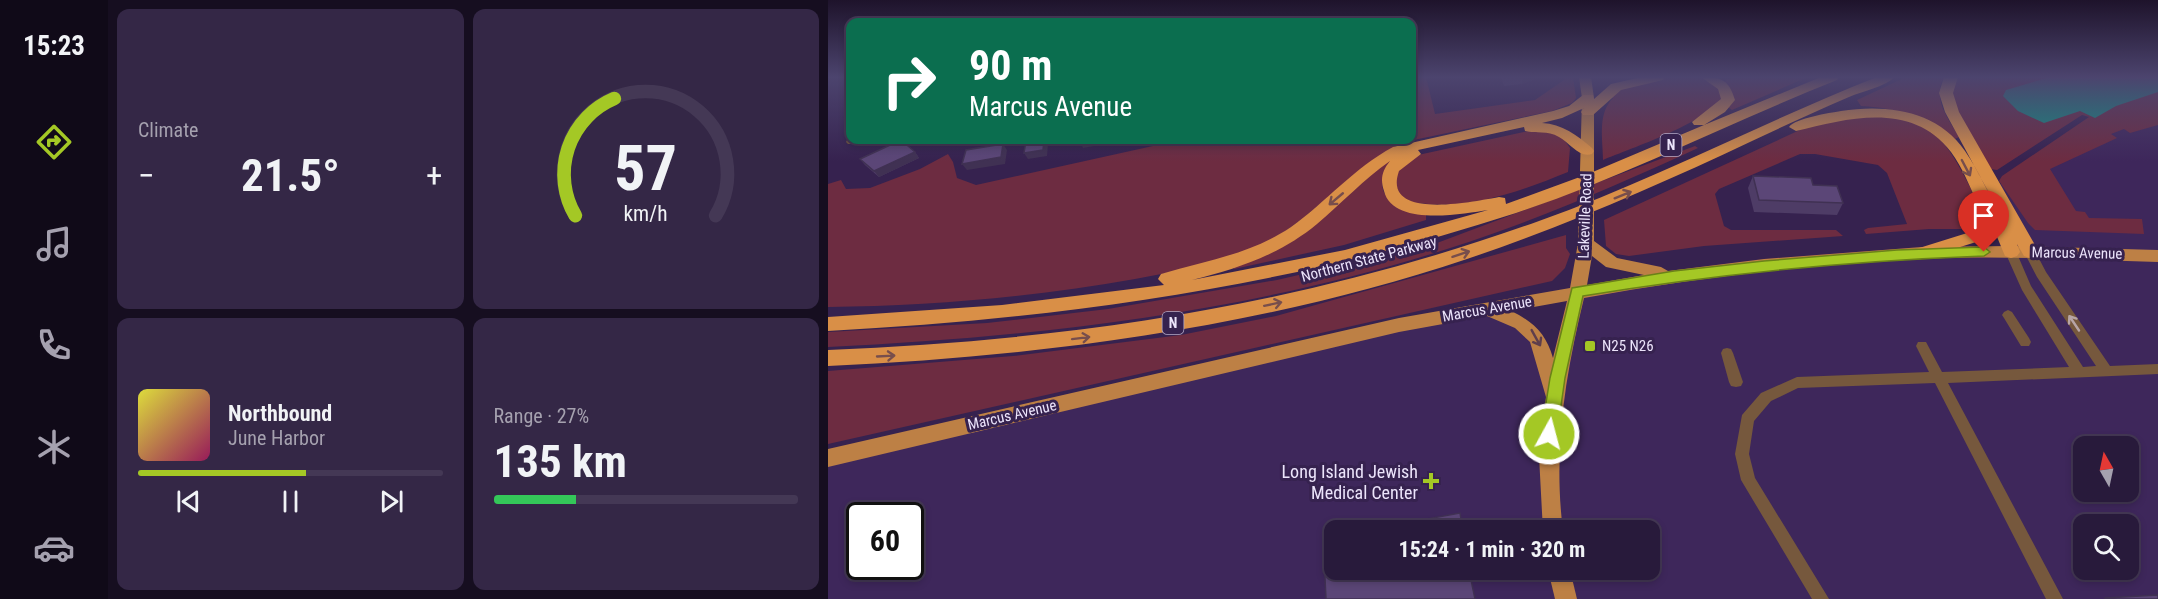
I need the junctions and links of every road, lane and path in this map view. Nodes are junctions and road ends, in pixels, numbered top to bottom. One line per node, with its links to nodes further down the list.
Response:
1 (1588, 105): 7 (main road, Lakeville Road); 20 (highway, one-way to 20)
2 (1725, 105): 8 (highway)
3 (1765, 105): 8 (highway, Northern State Parkway / N)
4 (1819, 105): 6 (highway, Northern State Parkway / N)
5 (1950, 105): 13 (highway)
6 (1712, 155): 10 (highway, one-way to 10); 25 (highway, Northern State Parkway / N, one-way to 6)
7 (1587, 157): 9 (highway); 11 (main road, Lakeville Road)
8 (1603, 173): 9 (highway, Northern State Parkway / N)
9 (1568, 188): 20 (highway, Northern State Parkway / N)
10 (1983, 197): 12 (highway); 14 (highway)
11 (1586, 243): 16 (main road); 17 (main road, Lakeville Road)
12 (2011, 252): 13 (main road, Marcus Avenue); 14 (main road, Marcus Avenue); 28 (lane)
13 (2030, 252): 15 (main road, Marcus Avenue); 27 (lane, one-way to 13)
14 (1922, 254): 16 (main road, Marcus Avenue)
15 (2158, 256)
16 (1674, 276): 17 (main road, Marcus Avenue)
17 (1577, 292): 18 (main road, Marcus Avenue); 31 (main road, Lakeville Road)
18 (1487, 309): 31 (main road, one-way to 31); 32 (main road, Marcus Avenue)
19 (2008, 315): 22 (lane)
20 (929, 319): 21 (highway, Northern State Parkway / N)
21 (828, 324)
22 (2025, 342)
23 (1922, 346): 29 (lane)
24 (1727, 353): 30 (lane)
25 (828, 358)
26 (2158, 369): 27 (lane)
27 (2107, 372): 28 (lane)
28 (2080, 373): 29 (lane)
29 (1939, 378): 36 (lane); 37 (lane)
30 (1736, 382)
31 (1554, 399): 33 (main road, Lakeville Road)
32 (828, 458)
33 (1552, 520)
34 (1561, 580): 35 (main road)
35 (1566, 599)
36 (1821, 599)
37 (2055, 599)

